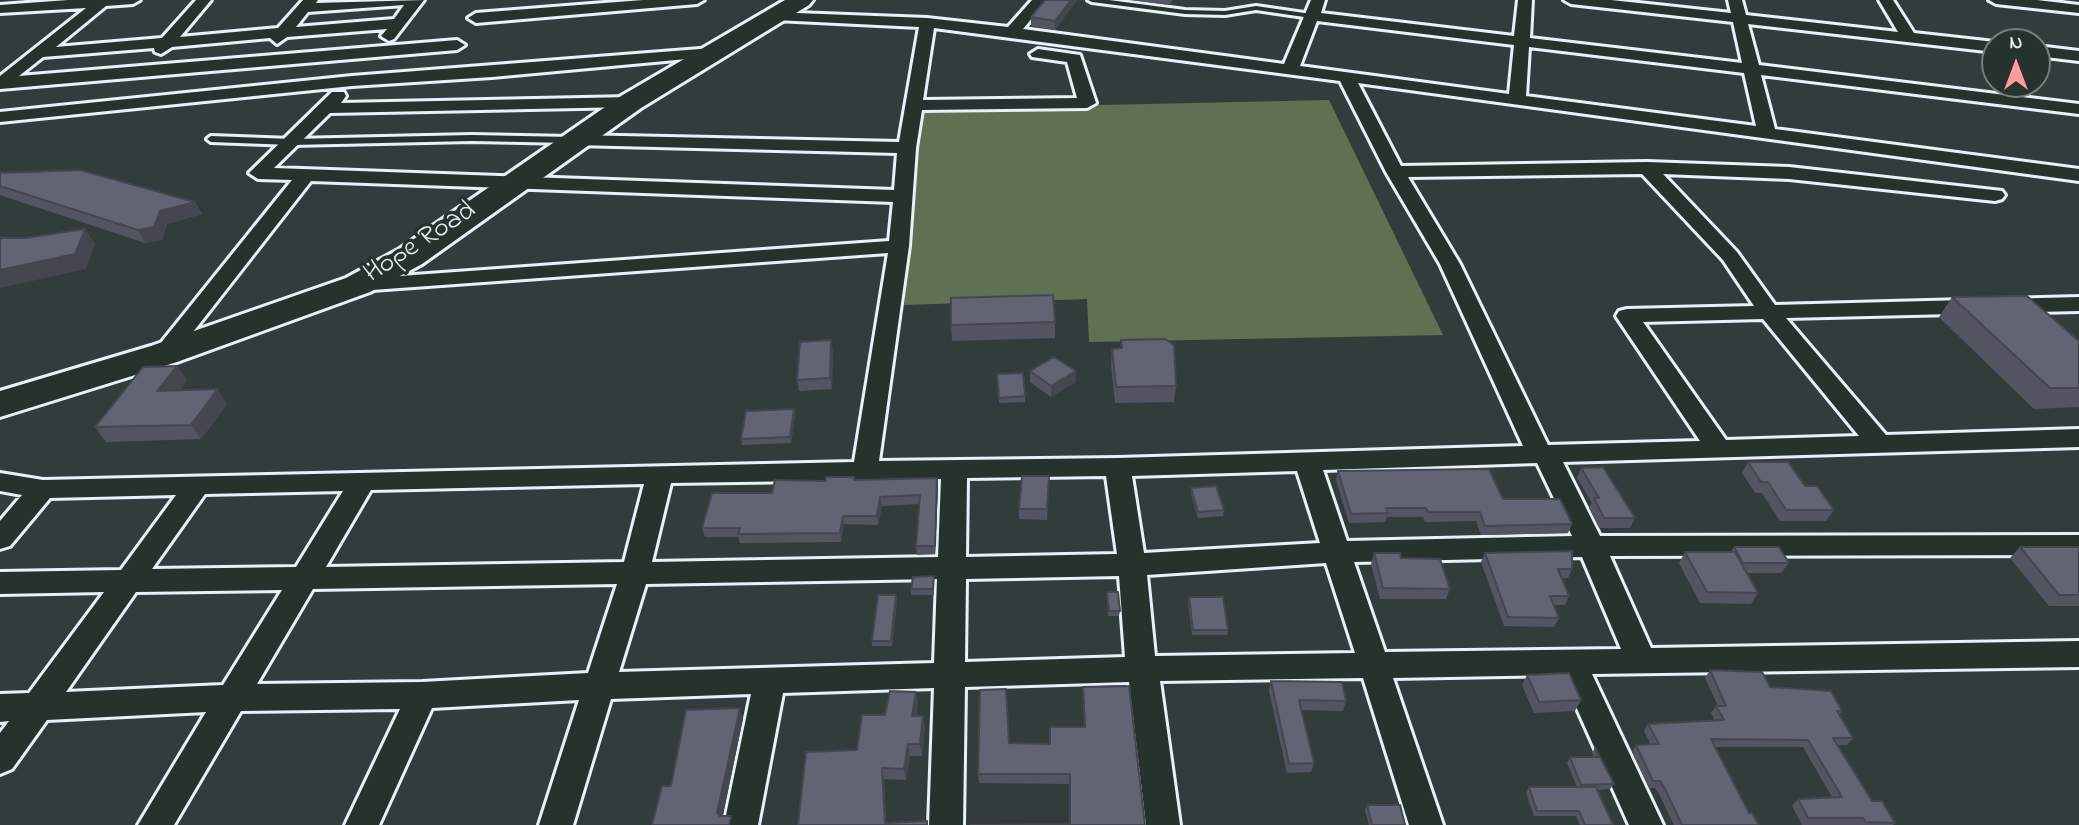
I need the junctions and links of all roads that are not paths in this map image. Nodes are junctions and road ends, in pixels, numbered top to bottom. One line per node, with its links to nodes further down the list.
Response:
1 (134, 0): 15 (street)
2 (204, 0): 29 (street)
3 (416, 0): 16 (street); 23 (street)
4 (484, 0): 25 (street)
5 (697, 0): 25 (street)
6 (1040, 0): 26 (street)
7 (1091, 0): 14 (lane)
8 (1318, 0): 21 (street)
9 (1525, 0): 30 (street)
10 (1571, 0): 22 (street)
11 (1735, 0): 22 (street)
12 (1886, 0): 28 (street)
13 (1996, 0): 20 (street)
14 (1104, 1): 17 (lane)
15 (102, 2): 19 (street); 33 (street)
16 (307, 4): 27 (street)
17 (1258, 4): 21 (lane)
18 (788, 7): 24 (street); 34 (highway, Hope Road)
19 (0, 9)
20 (2079, 9)
21 (1311, 16): 30 (street); 39 (street)
22 (1740, 19): 28 (street); 40 (street)
23 (399, 23): 27 (street); 32 (street)
24 (927, 23): 26 (street); 49 (street)
25 (467, 32): 32 (street); 42 (street)
26 (1012, 32): 39 (street)
27 (283, 33): 29 (street); 38 (street)
28 (1909, 37): 31 (street)
29 (167, 43): 33 (street); 41 (street)
30 (1522, 43): 40 (street); 47 (street)
31 (1981, 45)
32 (377, 51): 38 (street); 44 (street)
33 (39, 53): 45 (street)
34 (713, 53): 42 (street); 48 (highway, Hope Road)
35 (2051, 53): 37 (street)
36 (1038, 54): 49 (street)
37 (2079, 56)
38 (257, 63): 41 (street); 46 (street)
39 (1290, 69): 43 (street)
40 (1752, 70): 53 (street); 55 (street)
41 (139, 73): 45 (street); 50 (street)
42 (432, 75): 44 (street); 51 (street)
43 (1346, 77): 47 (street); 61 (street)
44 (352, 81): 46 (street); 52 (street)
45 (1, 84)
46 (230, 93): 50 (street)
47 (1517, 100): 55 (street)
48 (631, 102): 51 (street); 57 (highway, Hope Road)
49 (914, 105): 59 (street)
50 (106, 107): 54 (street)
51 (401, 107): 52 (street)
52 (328, 108): 58 (street)
53 (2079, 109)
54 (0, 117)
55 (1767, 134): 63 (street)
56 (211, 139): 58 (lane)
57 (575, 140): 58 (lane); 59 (street); 64 (highway, Hope Road)
58 (292, 142): 62 (street)
59 (906, 148): 66 (street)
60 (1647, 167): 61 (street); 65 (street); 71 (street)
61 (1395, 172): 78 (street)
62 (306, 175): 64 (street); 73 (street)
63 (2078, 175)
64 (513, 183): 66 (street); 68 (highway, Hope Road)
65 (1995, 195)
66 (901, 196): 67 (street)
67 (899, 246): 68 (street); 82 (street)
68 (358, 285): 73 (highway, Hope Road)
69 (2079, 304): 70 (street)
70 (2013, 306): 71 (street); 72 (lane)
71 (1769, 312): 76 (street); 77 (street)
72 (2032, 323)
73 (164, 354): 74 (highway, Hope Road)
74 (0, 404)
75 (2079, 438): 76 (street)
76 (1880, 445): 77 (street)
77 (1720, 450): 78 (street)
78 (1542, 453): 79 (street); 90 (street)
79 (1307, 461): 80 (street); 91 (street)
80 (1118, 467): 81 (street); 92 (street)
81 (954, 469): 82 (street); 93 (street)
82 (865, 472): 83 (street)
83 (660, 474): 84 (street); 94 (street)
84 (363, 481): 86 (street); 95 (street)
85 (0, 482): 87 (street)
86 (197, 486): 87 (street); 96 (street)
87 (43, 489): 88 (street)
88 (0, 539)
89 (2079, 545): 90 (street)
90 (1591, 546): 91 (street); 99 (street)
91 (1339, 552): 92 (street); 101 (street)
92 (1132, 565): 93 (street); 102 (street)
93 (953, 568): 94 (street); 103 (street)
94 (635, 573): 95 (street); 105 (street)
95 (302, 579): 96 (street); 107 (street)
96 (129, 581): 97 (street); 109 (street)
97 (0, 583)
98 (2079, 654): 99 (street)
99 (1642, 661): 100 (street)
100 (1571, 662): 101 (street); 118 (street)
101 (1374, 665): 102 (street); 117 (street)
102 (1141, 669): 103 (street); 116 (street)
103 (947, 676): 104 (street); 115 (street)
104 (769, 683): 105 (street); 114 (street)
105 (598, 686): 106 (street); 113 (street)
106 (422, 695): 107 (street); 112 (street)
107 (230, 698): 109 (street); 111 (street)
108 (0, 708): 109 (street)
109 (38, 708): 110 (street)
110 (0, 760)
111 (155, 825)
112 (362, 825)
113 (556, 825)
114 (741, 825)
115 (946, 825)
116 (1163, 825)
117 (1426, 825)
118 (1646, 825)

